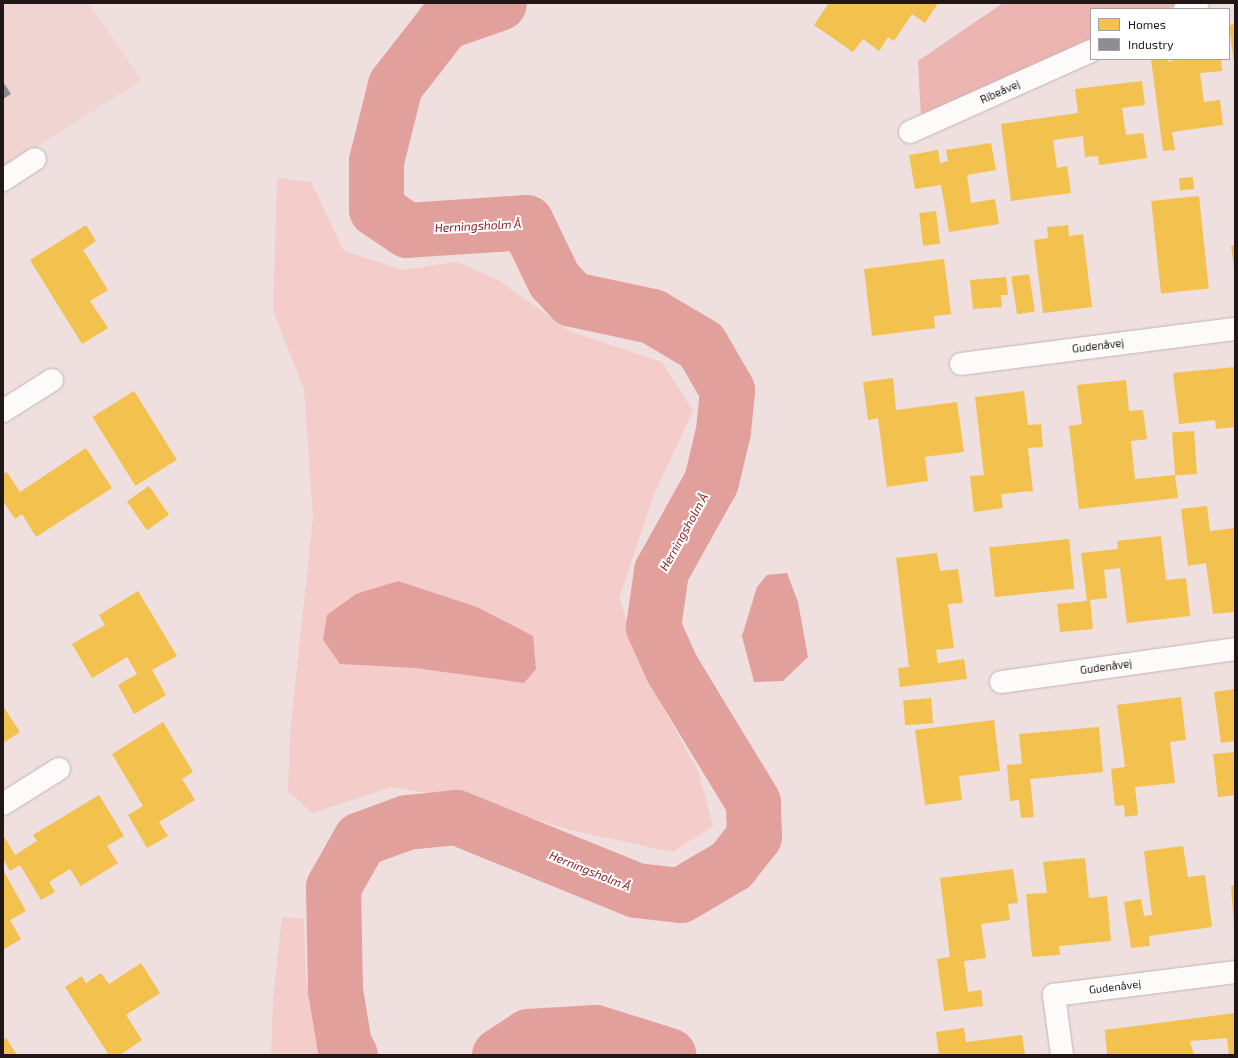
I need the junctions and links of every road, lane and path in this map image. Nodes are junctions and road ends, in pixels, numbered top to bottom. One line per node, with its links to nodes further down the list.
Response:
1 (1198, 3): 2 (street)
2 (1187, 8)
3 (1090, 51): 4 (street, Ribeåvej)
4 (910, 132)
5 (35, 160): 6 (street)
6 (3, 180)
7 (1235, 328): 8 (street, Gudenåvej)
8 (961, 364)
9 (52, 380): 10 (street)
10 (3, 410)
11 (1235, 649): 12 (street, Gudenåvej)
12 (1001, 682)
13 (59, 769): 14 (street)
14 (3, 804)
15 (1235, 972): 16 (street, Gudenåvej)
16 (1062, 1055)

